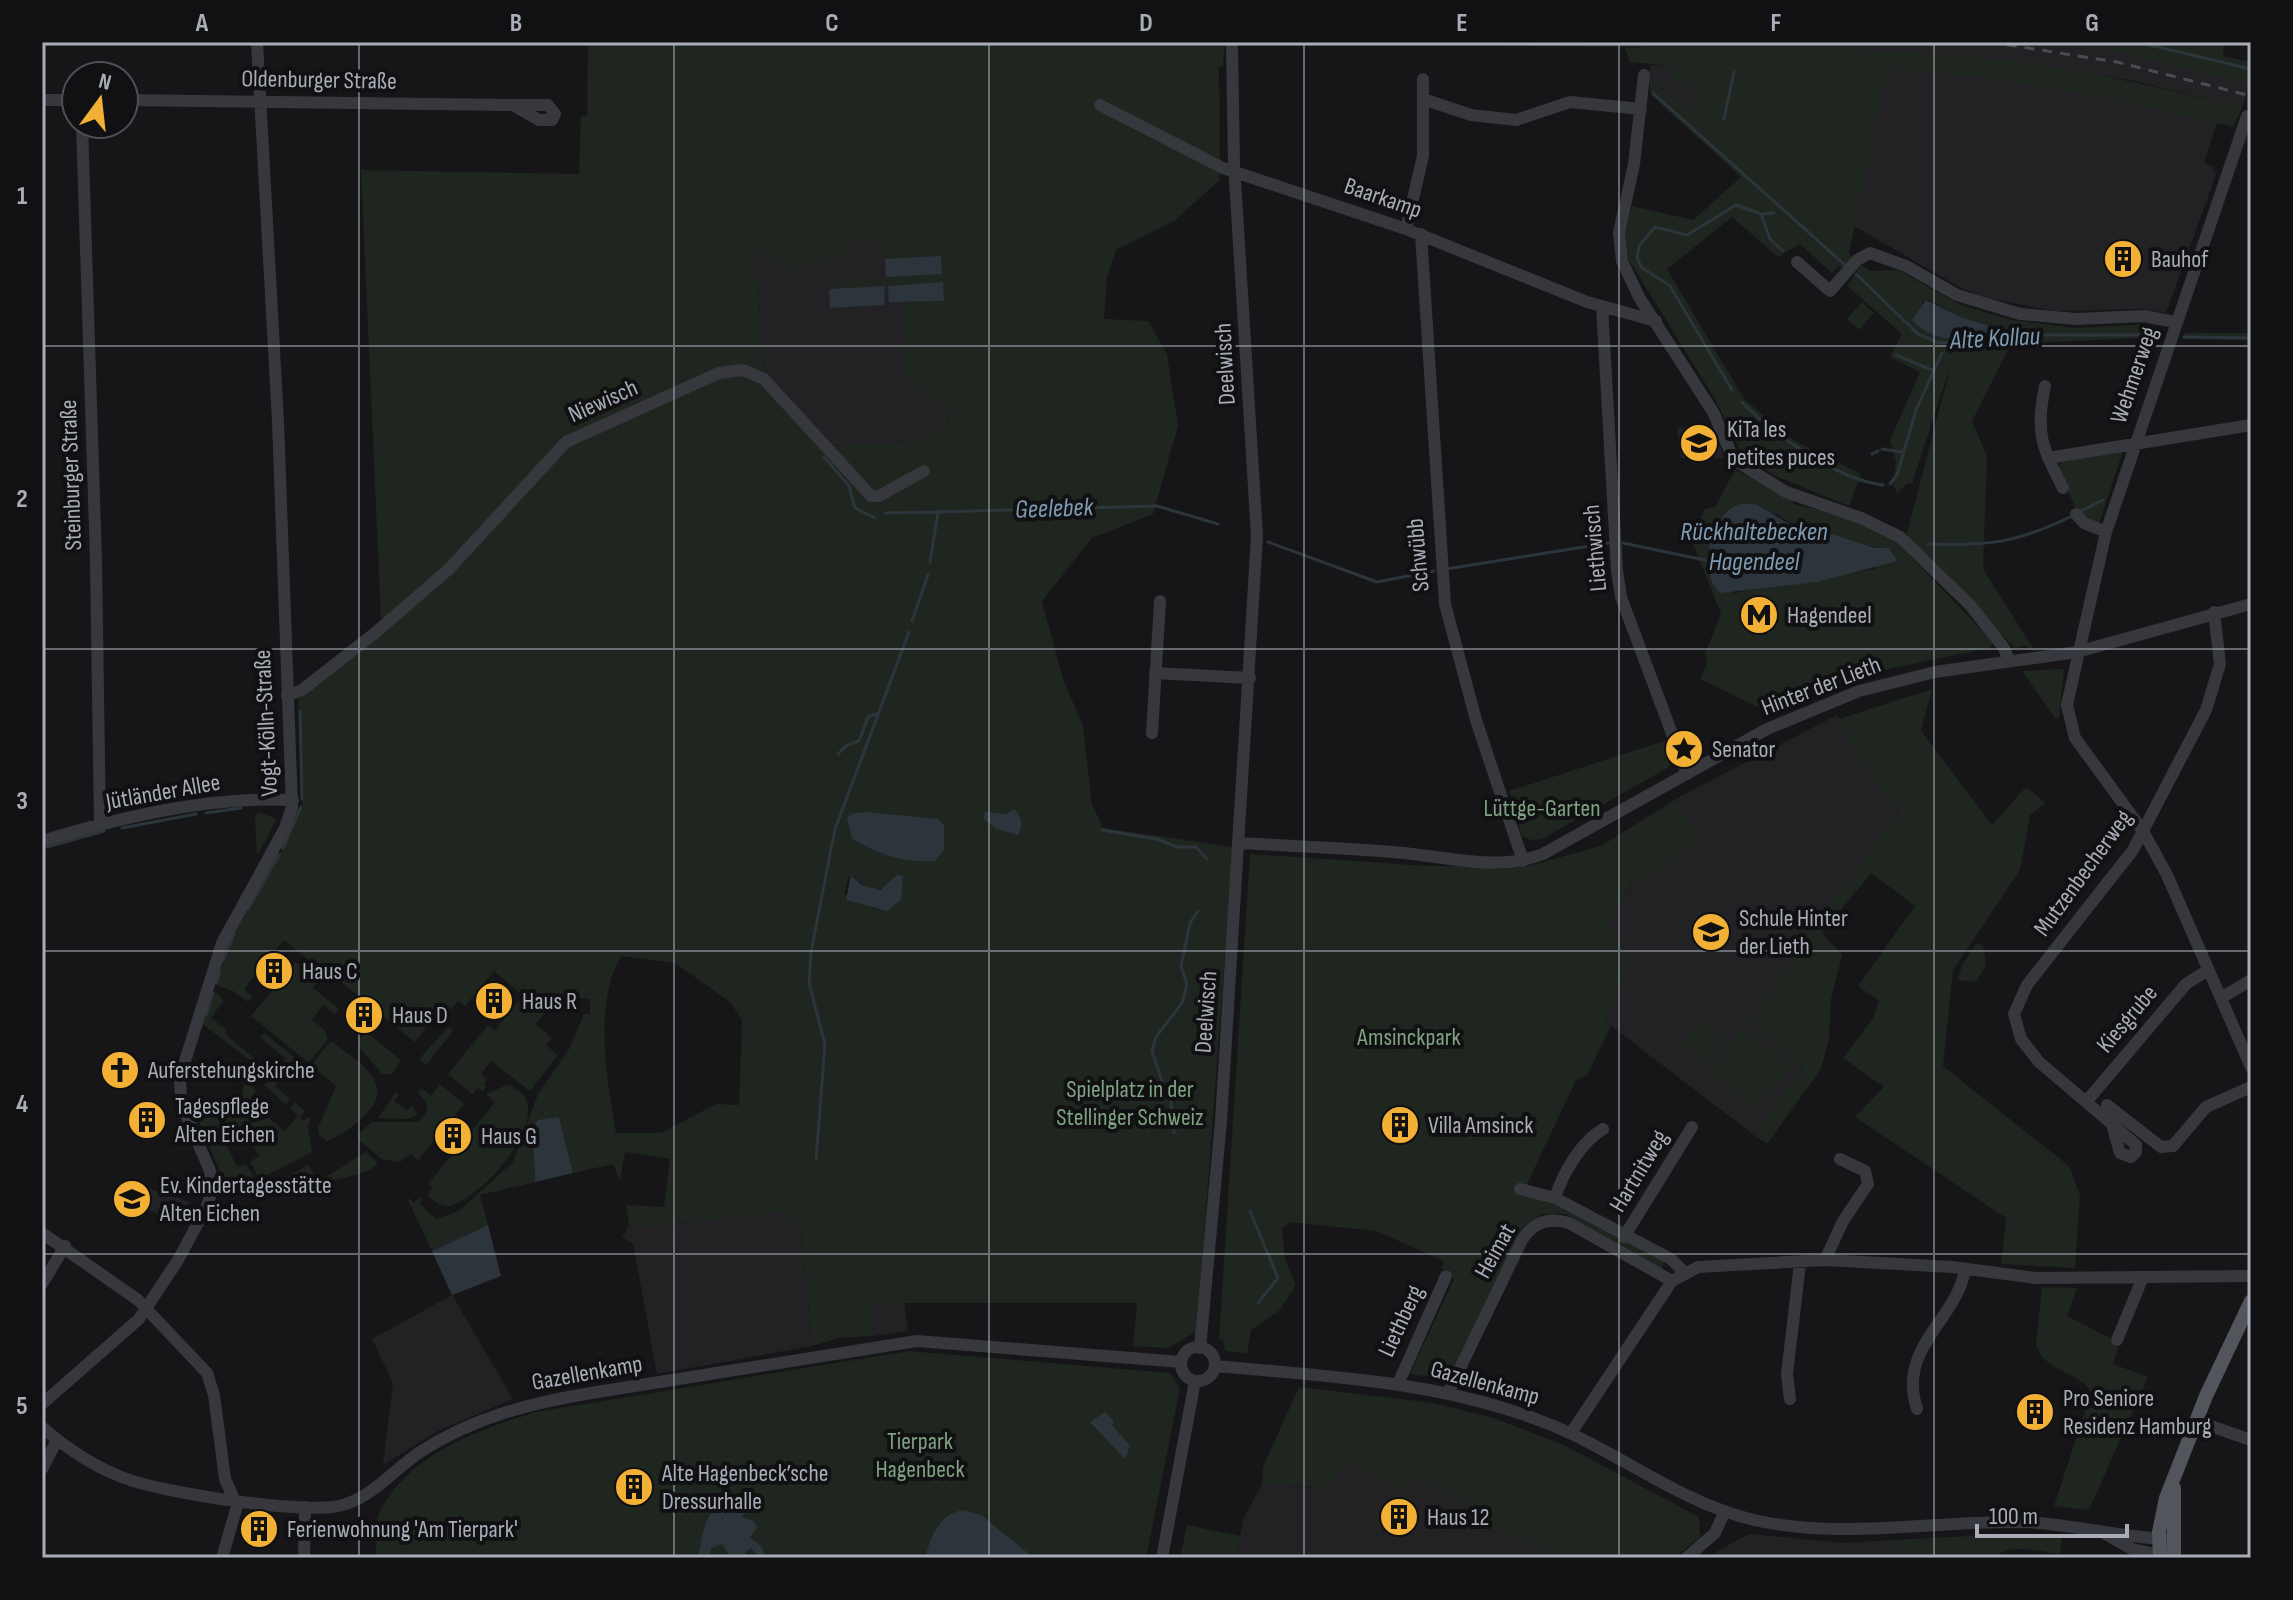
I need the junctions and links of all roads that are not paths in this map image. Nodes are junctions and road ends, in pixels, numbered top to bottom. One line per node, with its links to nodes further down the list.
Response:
1 (257, 42): 7 (street, Vogt-Kölln-Straße)
2 (1232, 47): 13 (street, Deelwisch)
3 (1644, 75): 10 (street)
4 (1423, 79): 5 (street)
5 (1423, 99): 10 (street); 14 (street)
6 (140, 100): 7 (street, Oldenburger Straße)
7 (261, 101): 8 (street, Oldenburger Straße); 35 (street, Vogt-Kölln-Straße)
8 (513, 105)
9 (1100, 105): 13 (street, Baarkamp)
10 (1641, 109): 18 (street)
11 (2247, 116): 19 (street, Wehmerweg)
12 (83, 140): 39 (street, Steinburger Straße)
13 (1234, 172): 14 (street, Baarkamp); 34 (street, Deelwisch)
14 (1406, 229): 15 (street, Baarkamp)
15 (1421, 234): 17 (street, Baarkamp); 43 (street, Schwübb)
16 (1797, 262): 19 (street)
17 (1602, 306): 18 (street, Baarkamp); 37 (street, Liethwisch)
18 (1656, 321): 32 (street)
19 (2175, 322): 22 (street, Wehmerweg)
20 (2045, 386): 23 (street)
21 (2251, 425): 22 (street)
22 (2134, 442): 23 (street); 27 (street, Wehmerweg)
23 (2048, 458): 25 (street)
24 (924, 471): 35 (street, Niewisch)
25 (2063, 488)
26 (2076, 514): 27 (street)
27 (2106, 532): 31 (street, Wehmerweg)
28 (1160, 601): 33 (street)
29 (2251, 604): 30 (street, Hinter der Lieth)
30 (2214, 612): 31 (street, Hinter der Lieth); 40 (street, Mutzenbecherweg)
31 (2077, 652): 32 (street, Hinter der Lieth); 40 (street)
32 (2009, 661): 37 (street, Hinter der Lieth)
33 (1155, 673): 34 (street); 36 (street)
34 (1250, 678): 42 (street, Deelwisch)
35 (287, 696): 38 (street, Vogt-Kölln-Straße)
36 (1152, 733)
37 (1687, 774): 43 (street, Hinter der Lieth)
38 (293, 800): 39 (street, Jütländer Allee); 70 (street, Vogt-Kölln-Straße)
39 (100, 825): 41 (street, Jütländer Allee)
40 (2143, 831): 44 (street); 49 (street, Mutzenbecherweg)
41 (42, 841)
42 (1239, 843): 43 (street, Hinter der Lieth); 72 (street, Deelwisch)
43 (1523, 861)
44 (2208, 970): 46 (street); 49 (street, Kiesgrube)
45 (2251, 980): 46 (street)
46 (2221, 998): 47 (street)
47 (2251, 1067)
48 (2251, 1087): 50 (street)
49 (2086, 1102): 51 (street, Mutzenbecherweg)
50 (2107, 1105)
51 (2112, 1124)
52 (1692, 1127): 58 (street, Hartnitweg)
53 (1603, 1129): 56 (street)
54 (1840, 1159): 60 (street)
55 (1520, 1189): 56 (street)
56 (1555, 1198): 58 (street)
57 (42, 1233): 59 (street)
58 (1624, 1237): 63 (street)
59 (65, 1246): 68 (street); 70 (street)
60 (1825, 1260): 61 (street); 62 (street)
61 (1800, 1264): 63 (street); 78 (street)
62 (1965, 1270): 66 (street); 80 (street)
63 (1684, 1272): 67 (street)
64 (1446, 1276): 76 (street, Liethberg)
65 (2251, 1276): 66 (street)
66 (2143, 1277): 71 (street)
67 (1672, 1281): 77 (street, Heimat); 83 (street)
68 (42, 1284)
69 (2251, 1301): 81 (main road)
70 (148, 1308): 79 (street, Vogt-Kölln-Straße); 87 (street)
71 (2117, 1340)
72 (1200, 1348): 73 (street); 74 (street)
73 (1181, 1362): 75 (street); 88 (street, Gazellenkamp)
74 (1215, 1366): 75 (street); 76 (street, Gazellenkamp)
75 (1195, 1381): 95 (street)
76 (1398, 1384): 77 (street, Gazellenkamp)
77 (1448, 1393): 83 (street, Gazellenkamp)
78 (1790, 1399)
79 (42, 1404)
80 (1917, 1409)
81 (2196, 1421): 85 (street); 91 (main road)
82 (42, 1427): 84 (street, Gazellenkamp)
83 (1571, 1433): 89 (street, Gazellenkamp)
84 (57, 1440): 86 (street); 87 (street, Gazellenkamp)
85 (2251, 1440)
86 (42, 1469)
87 (235, 1500): 88 (street, Gazellenkamp); 93 (street)
88 (305, 1507): 94 (street)
89 (1725, 1511): 90 (street, Gazellenkamp); 96 (street)
90 (2102, 1532): 91 (street, Gazellenkamp); 92 (street, Gazellenkamp)
91 (2165, 1539): 92 (main road)
92 (2165, 1557)
93 (222, 1558)
94 (304, 1558)
95 (1162, 1558)
96 (1686, 1558)

